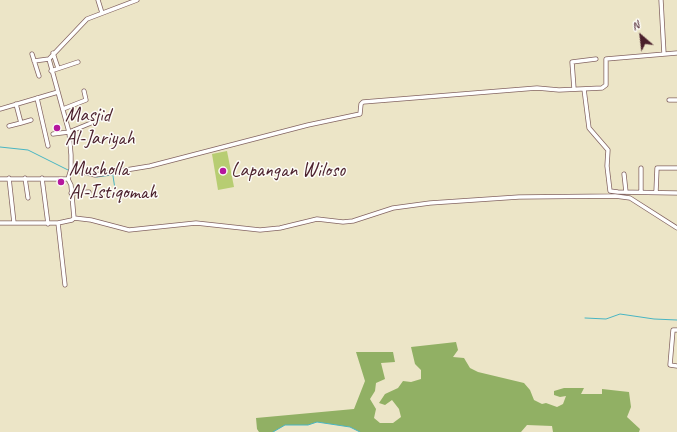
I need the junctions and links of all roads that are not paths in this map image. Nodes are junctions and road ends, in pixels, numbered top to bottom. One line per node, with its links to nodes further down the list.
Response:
1 (98, 0): 4 (street)
2 (137, 0): 4 (street)
3 (661, 0): 8 (street)
4 (102, 14): 5 (street)
5 (53, 53): 9 (street); 13 (street)
6 (677, 53): 8 (street)
7 (32, 54): 11 (street)
8 (664, 54): 17 (street)
9 (49, 59): 11 (street); 14 (street)
10 (596, 59): 16 (street)
11 (34, 61): 15 (street)
12 (78, 62): 13 (street)
13 (58, 68): 14 (street)
14 (51, 71): 19 (street)
15 (39, 76)
16 (574, 89): 17 (street); 35 (street)
17 (584, 89): 43 (street)
18 (84, 91): 25 (street)
19 (58, 92): 20 (street); 25 (street)
20 (37, 98): 23 (street); 32 (street)
21 (669, 100): 22 (street)
22 (677, 100)
23 (16, 104): 24 (street); 27 (street)
24 (0, 108)
25 (63, 109): 30 (street)
26 (31, 120): 27 (street)
27 (21, 122): 29 (street)
28 (91, 122): 30 (street)
29 (9, 126)
30 (69, 132): 31 (street); 35 (street)
31 (53, 134)
32 (48, 146)
33 (641, 168): 44 (street)
34 (677, 168): 45 (street)
35 (71, 169): 41 (street)
36 (624, 174): 43 (street)
37 (9, 178): 38 (street); 40 (street); 52 (street)
38 (25, 178): 39 (street); 48 (street)
39 (42, 178): 41 (street); 53 (street)
40 (0, 179)
41 (68, 179): 46 (street)
42 (89, 192): 46 (street)
43 (626, 192): 44 (street)
44 (641, 192): 45 (street)
45 (656, 192): 47 (street)
46 (71, 193): 49 (street)
47 (677, 193)
48 (28, 198)
49 (74, 218): 51 (street); 54 (street)
50 (0, 223): 52 (street)
51 (58, 223): 53 (street); 55 (street)
52 (14, 224): 53 (street)
53 (48, 224)
54 (677, 228)
55 (65, 285)
56 (677, 330): 57 (street)
57 (677, 366)

